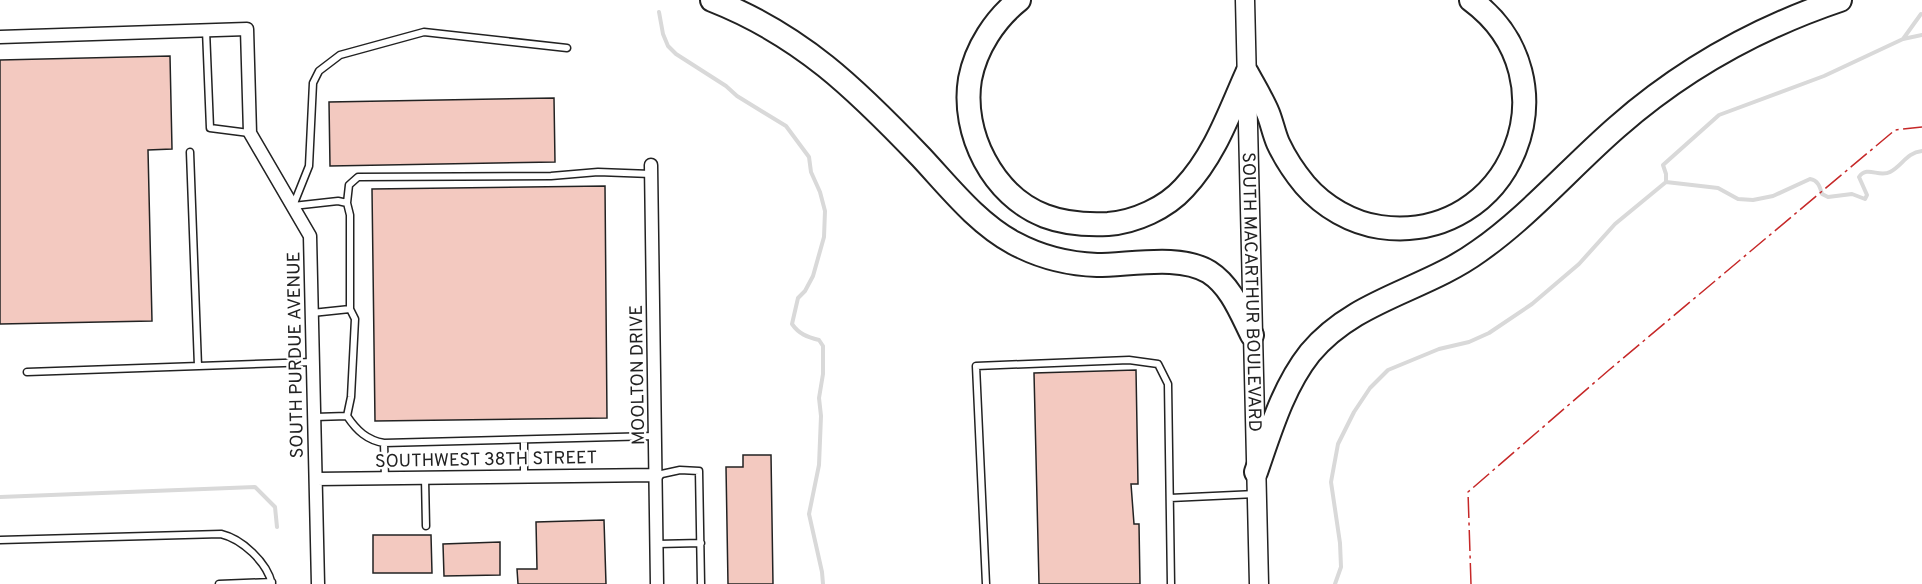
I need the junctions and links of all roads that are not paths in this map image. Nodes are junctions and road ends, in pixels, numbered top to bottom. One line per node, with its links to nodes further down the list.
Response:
1 (712, 0): 17 (highway)
2 (1019, 0): 9 (highway)
3 (1245, 0): 9 (main road, SOUTH MACARTHUR BOULEVARD)
4 (1471, 0): 9 (highway)
5 (1840, 0): 31 (highway)
6 (206, 30): 7 (street, SOUTH PURDUE AVENUE); 10 (lane); 10 (street, SOUTH PURDUE AVENUE)
7 (0, 37)
8 (567, 48): 14 (lane)
9 (1246, 73): 17 (main road, SOUTH MACARTHUR BOULEVARD)
10 (250, 133): 14 (street, SOUTH PURDUE AVENUE)
11 (190, 152): 19 (lane)
12 (651, 169): 13 (lane); 23 (street, MOOLTON DRIVE)
13 (347, 203): 14 (lane); 15 (lane)
14 (293, 207): 16 (street, SOUTH PURDUE AVENUE)
15 (350, 309): 16 (lane); 21 (lane)
16 (312, 313): 18 (street, SOUTH PURDUE AVENUE)
17 (1252, 335): 31 (main road, SOUTH MACARTHUR BOULEVARD)
18 (313, 362): 19 (lane); 22 (street, SOUTH PURDUE AVENUE)
19 (198, 366): 20 (lane)
20 (27, 372)
21 (347, 416): 22 (lane); 25 (lane)
22 (315, 417): 30 (street, SOUTH PURDUE AVENUE)
23 (656, 436): 24 (lane); 26 (street, MOOLTON DRIVE)
24 (524, 440): 25 (lane); 27 (lane)
25 (384, 443): 28 (lane)
26 (657, 475): 27 (street, SOUTHWEST 38TH STREET); 35 (lane); 36 (street, MOOLTON DRIVE)
27 (525, 477): 29 (street, SOUTHWEST 38TH STREET)
28 (385, 478): 29 (street, SOUTHWEST 38TH STREET); 30 (street, SOUTHWEST 38TH STREET)
29 (425, 478): 33 (lane)
30 (316, 480): 39 (street, SOUTH PURDUE AVENUE)
31 (1256, 483): 32 (lane); 44 (main road, SOUTH MACARTHUR BOULEVARD)
32 (1170, 498): 42 (lane); 43 (lane)
33 (426, 526)
34 (0, 540): 37 (lane)
35 (701, 543): 36 (lane); 41 (lane)
36 (657, 544): 40 (street, MOOLTON DRIVE)
37 (272, 583): 38 (lane)
38 (219, 584)
39 (318, 584)
40 (657, 584)
41 (701, 584)
42 (986, 584)
43 (1171, 584)
44 (1259, 584)

